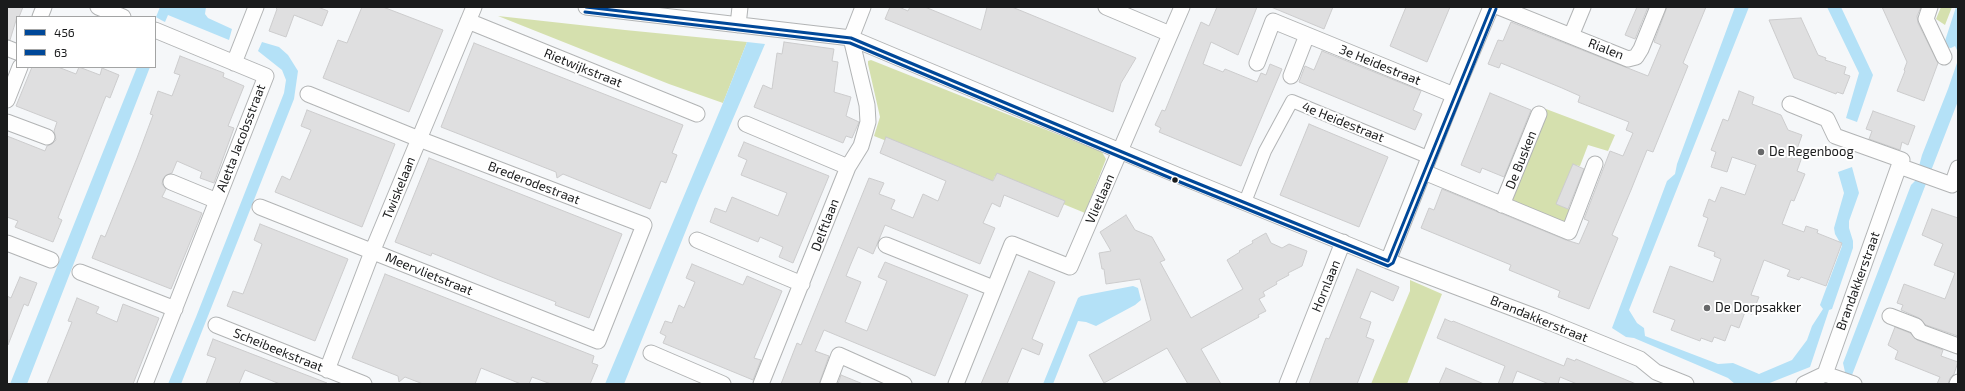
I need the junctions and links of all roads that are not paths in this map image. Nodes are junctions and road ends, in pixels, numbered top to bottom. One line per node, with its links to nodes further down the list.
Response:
1 (98, 7): 14 (street)
2 (256, 7): 23 (street)
3 (474, 7): 15 (street, Twiskelaan)
4 (586, 7): 16 (street)
5 (740, 7): 16 (street)
6 (863, 7): 21 (street)
7 (1106, 7): 18 (street)
8 (1182, 7): 18 (street, Vlietlaan)
9 (1491, 7): 28 (street)
10 (1499, 7): 20 (street, Rialen)
11 (1583, 7): 20 (street, Rialen)
12 (1658, 7): 20 (street, Rialen)
13 (1930, 7): 22 (street)
14 (120, 16)
15 (468, 21): 31 (street, Rietwijkstraat); 36 (street, Twiskelaan)
16 (738, 25): 21 (street)
17 (156, 30): 23 (street, Aletta Jacobsstraat)
18 (1170, 34): 37 (street, Vlietlaan)
19 (1307, 35): 24 (street, 3e Heidestraat); 26 (street); 28 (street, 3e Heidestraat)
20 (1571, 36)
21 (851, 38): 37 (street); 40 (street, Delftlaan)
22 (1944, 57)
23 (234, 63): 45 (street, Aletta Jacobsstraat)
24 (1257, 63)
25 (20, 68): 29 (street)
26 (1291, 76)
27 (308, 94): 36 (street, Brederodestraat)
28 (1454, 95): 38 (street)
29 (7, 100)
30 (1790, 104): 41 (street)
31 (697, 114)
32 (1539, 114): 47 (street, De Busken)
33 (7, 122): 35 (street)
34 (746, 124): 40 (street)
35 (47, 137)
36 (419, 139): 53 (street, Twiskelaan); 62 (street, Brederodestraat)
37 (1121, 151): 46 (street); 58 (street, Vlietlaan)
38 (1430, 158): 43 (street); 46 (street, 4e Heidestraat)
39 (1595, 164): 47 (street, De Busken)
40 (848, 166): 57 (street, Delftlaan)
41 (1905, 168): 42 (street); 66 (street, Brandakkerstraat)
42 (1958, 168)
43 (1424, 172): 47 (street, De Busken); 55 (street)
44 (171, 182): 45 (street, Aletta Jacobsstraat)
45 (217, 200): 59 (street, Aletta Jacobsstraat)
46 (1245, 202): 51 (street)
47 (1502, 205)
48 (260, 207): 53 (street, Meervlietstraat)
49 (697, 240): 57 (street)
50 (7, 242): 54 (street)
51 (1343, 242): 55 (street, Hornlaan); 75 (street, Hornlaan)
52 (886, 244): 58 (street)
53 (372, 252): 62 (street, Meervlietstraat); 65 (street, Twiskelaan)
54 (51, 260)
55 (1388, 261): 67 (street, Brandakkerstraat)
56 (80, 272): 59 (street)
57 (802, 284): 71 (street, Delftlaan)
58 (993, 288): 74 (street, Vlietlaan)
59 (175, 309): 68 (street, Aletta Jacobsstraat)
60 (1890, 316): 63 (street)
61 (216, 324): 65 (street, Scheibeekstraat)
62 (598, 341)
63 (1958, 346)
64 (651, 353): 70 (street)
65 (327, 370): 69 (street, Scheibeekstraat)
66 (1830, 375): 77 (street); 78 (street)
67 (1654, 378): 76 (street, Brandakkerstraat)
68 (145, 384)
69 (364, 384)
70 (723, 384)
71 (761, 384)
72 (828, 384): 73 (street)
73 (904, 384)
74 (956, 384)
75 (1287, 384)
76 (1686, 384)
77 (1804, 384)
78 (1854, 384)

